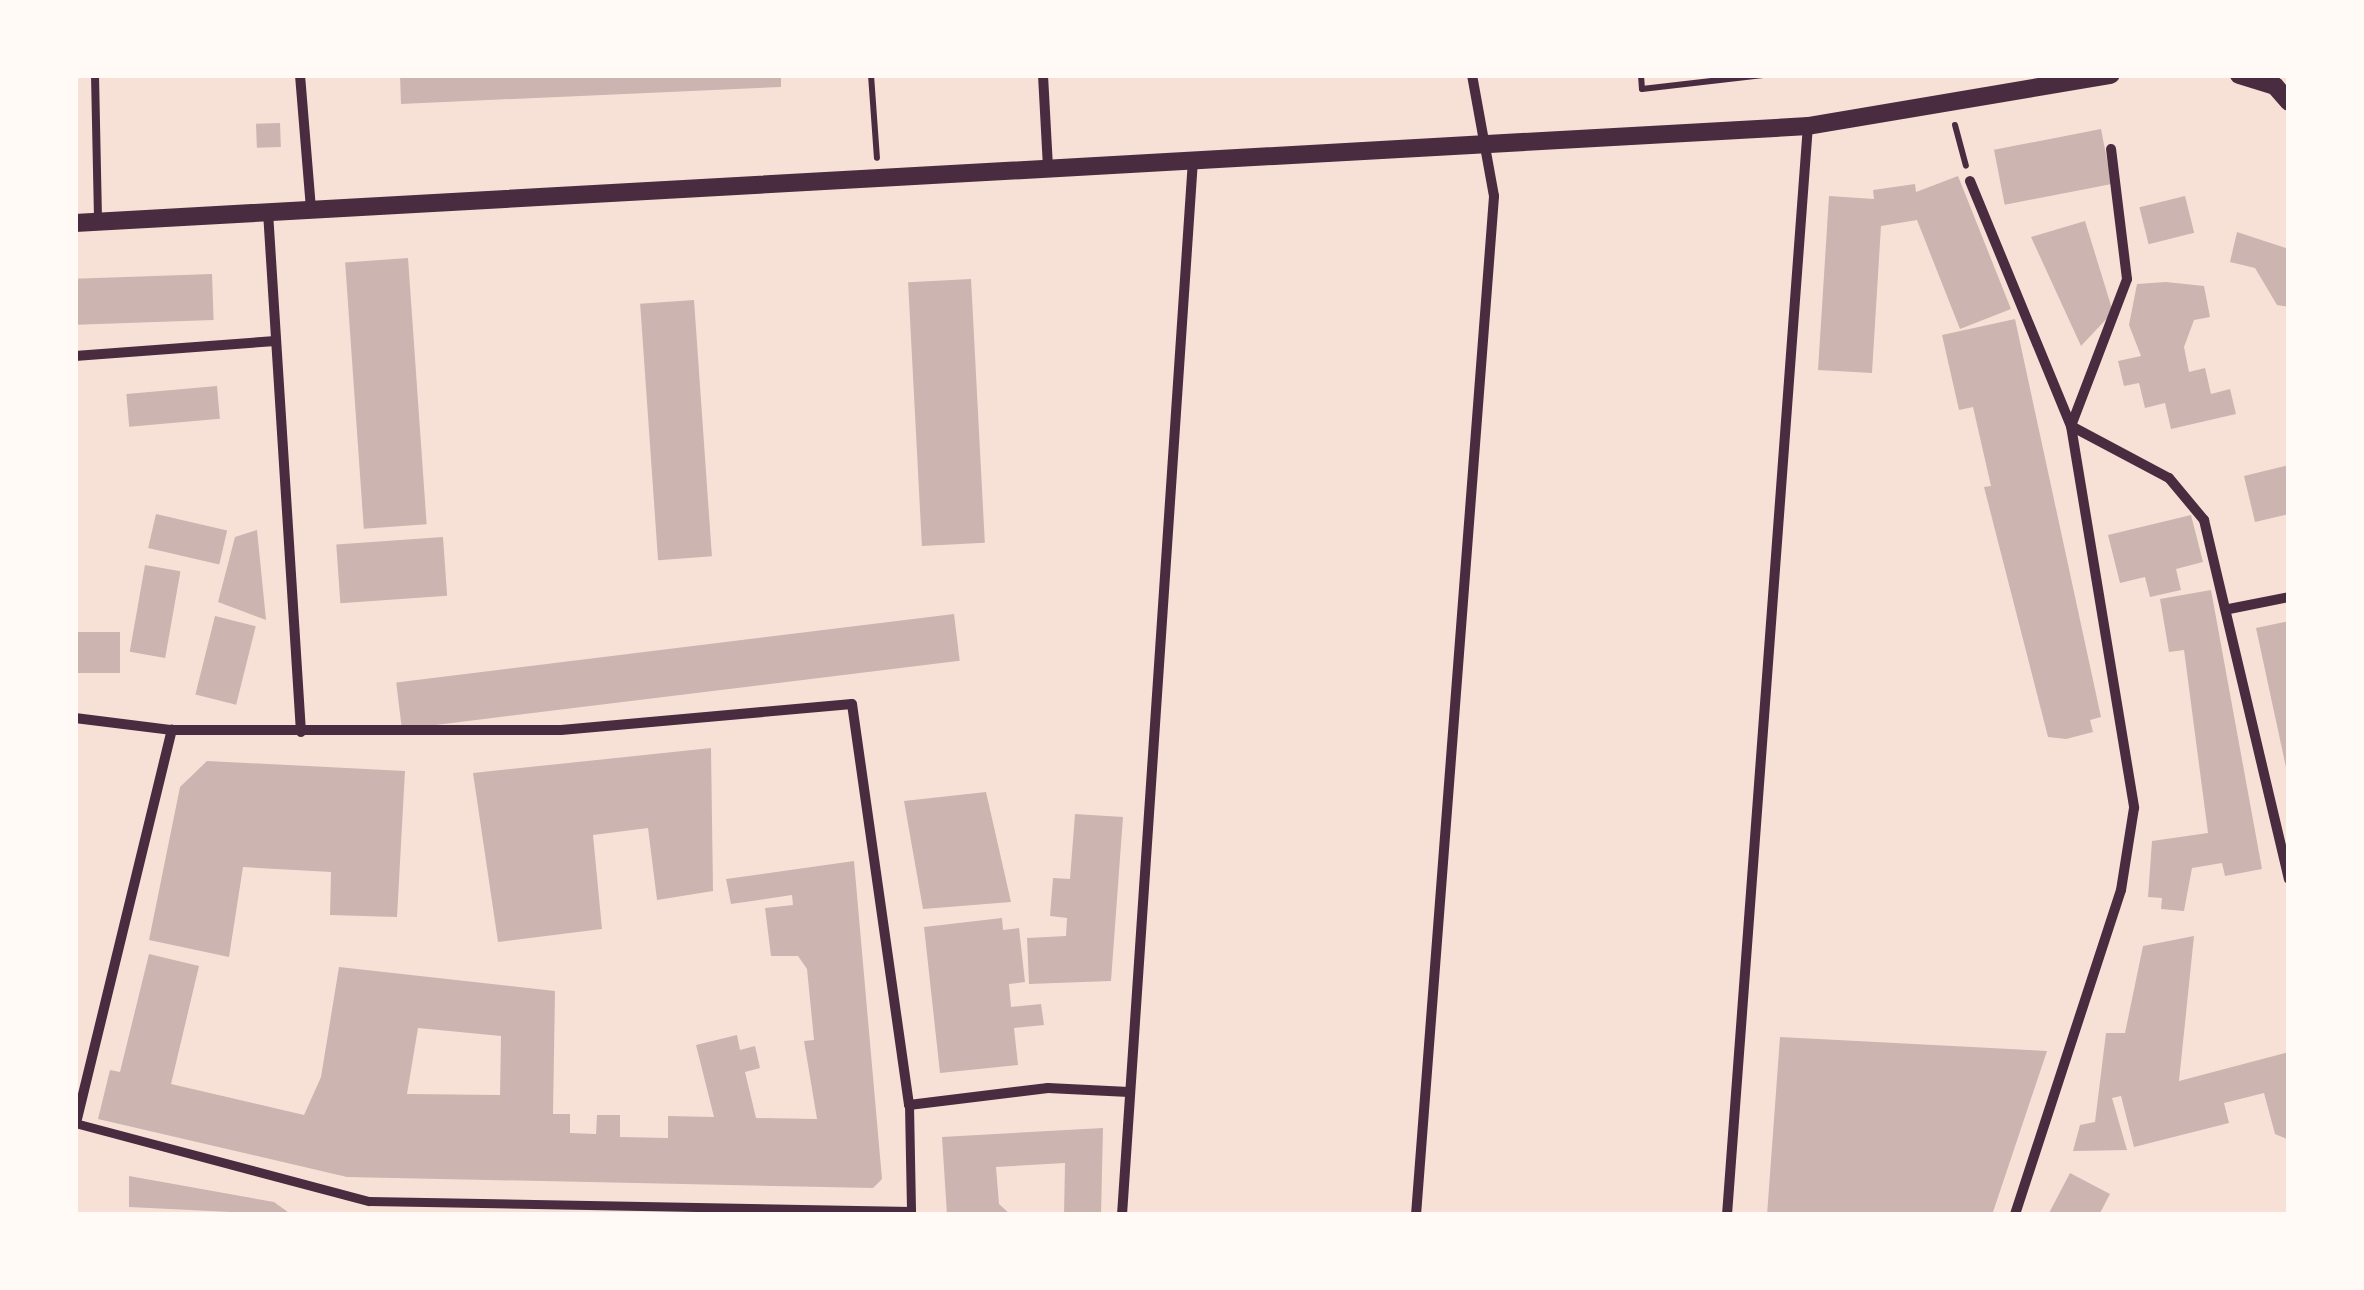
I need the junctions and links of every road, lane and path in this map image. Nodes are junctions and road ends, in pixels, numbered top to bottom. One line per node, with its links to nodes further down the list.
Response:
1 (95, 75): 21 (lane)
2 (300, 75): 19 (street)
3 (870, 75): 17 (path)
4 (1042, 75): 16 (street)
5 (1472, 75): 13 (street)
6 (1641, 75): 7 (path)
7 (1763, 75)
8 (2111, 75): 11 (street)
9 (2239, 75): 10 (street)
10 (2289, 102)
11 (1949, 104): 12 (street); 18 (path)
12 (1808, 126): 13 (street); 38 (street)
13 (1490, 144): 15 (street); 37 (street)
14 (2112, 149): 25 (street)
15 (1193, 159): 16 (street); 32 (street)
16 (1048, 168): 17 (street)
17 (879, 178): 19 (street)
18 (1970, 181): 25 (street)
19 (311, 210): 20 (street)
20 (268, 212): 21 (street); 23 (street)
21 (98, 222): 22 (street)
22 (75, 223)
23 (275, 340): 24 (street); 30 (street)
24 (75, 356)
25 (2070, 426): 27 (street); 39 (street)
26 (2289, 597): 27 (street)
27 (2229, 609): 31 (street)
28 (75, 718): 29 (street)
29 (172, 730): 30 (street); 34 (street)
30 (301, 732): 33 (street)
31 (2289, 878)
32 (1129, 1092): 33 (street); 36 (street)
33 (909, 1104): 35 (street)
34 (76, 1123): 35 (street)
35 (911, 1213)
36 (1122, 1215)
37 (1416, 1215)
38 (1727, 1215)
39 (2015, 1215)

